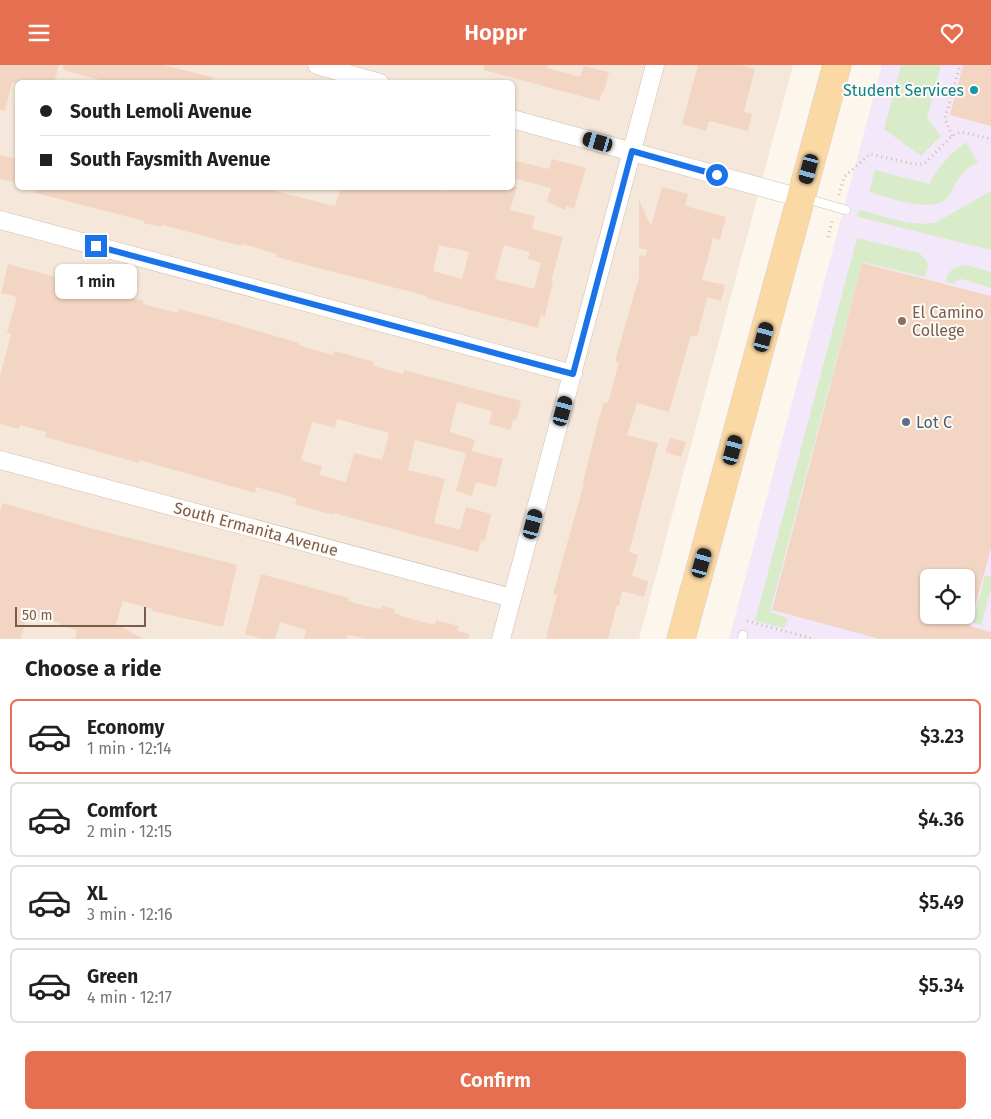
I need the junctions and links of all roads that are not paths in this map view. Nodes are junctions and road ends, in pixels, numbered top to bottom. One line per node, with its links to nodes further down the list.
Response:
1 (317, 65): 4 (street)
2 (656, 65): 6 (street)
3 (837, 65): 7 (main road)
4 (370, 80)
5 (515, 120): 6 (street)
6 (632, 151): 7 (street); 10 (street)
7 (801, 197): 8 (lane); 14 (main road)
8 (846, 210)
9 (0, 220): 10 (street)
10 (573, 374): 12 (street)
11 (0, 460): 12 (street, South Ermanita Avenue)
12 (512, 599): 13 (street)
13 (502, 639)
14 (682, 639)

